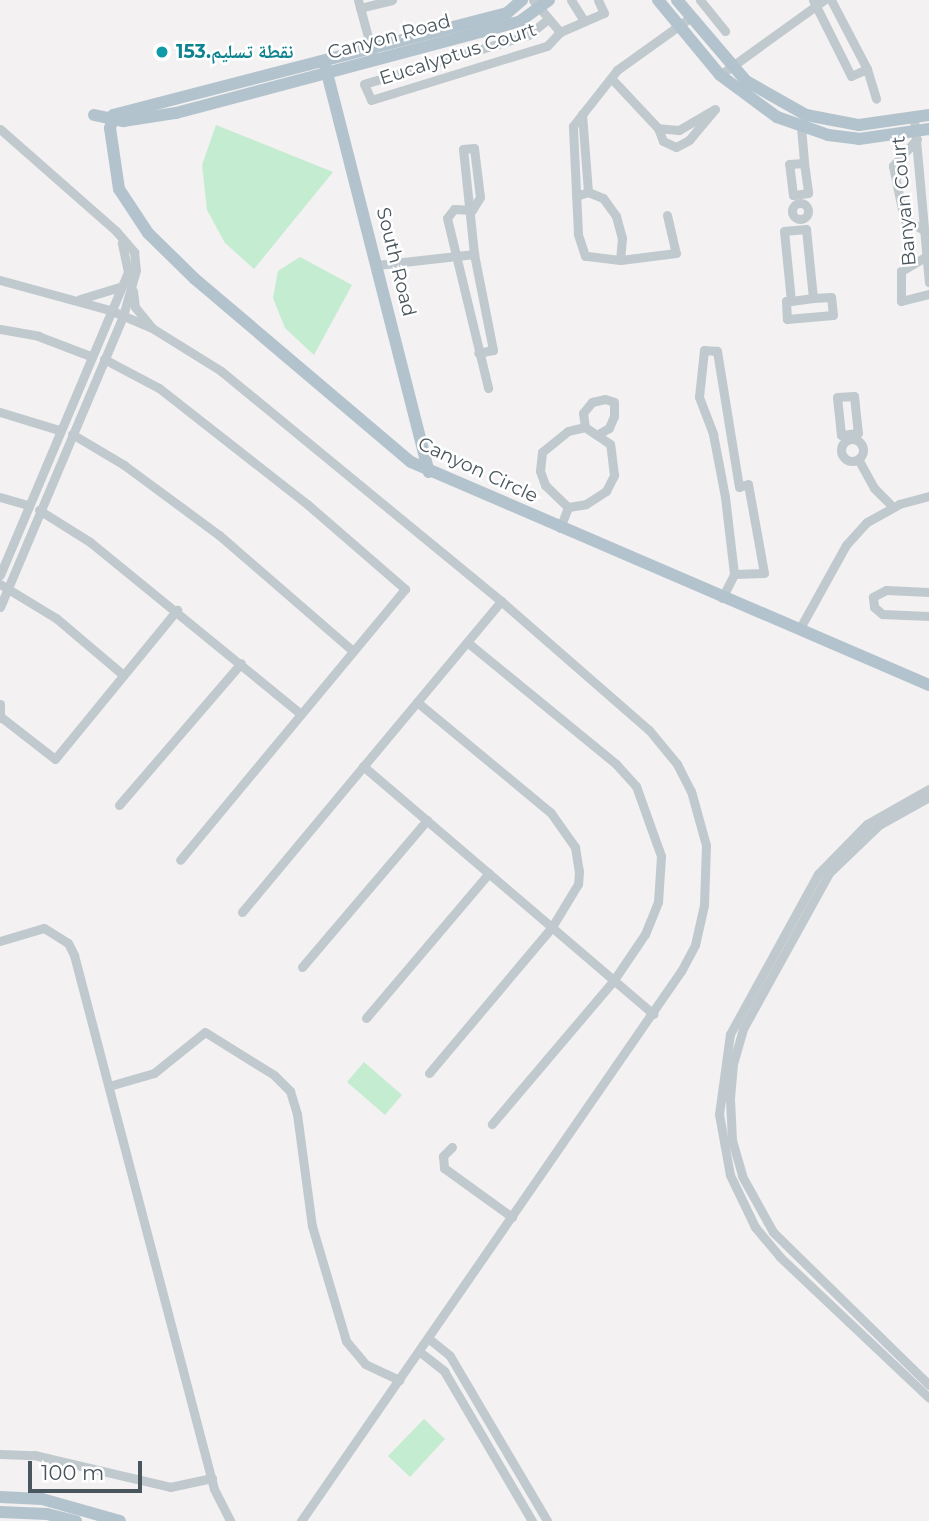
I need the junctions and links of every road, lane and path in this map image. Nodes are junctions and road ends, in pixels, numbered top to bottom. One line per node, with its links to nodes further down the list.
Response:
1 (392, 0): 12 (street)
2 (522, 0): 19 (main road, Canyon Road)
3 (550, 0): 13 (main road, Canyon Road)
4 (571, 0): 15 (street)
5 (598, 0): 15 (street, Eucalyptus Court)
6 (658, 0): 16 (main road)
7 (677, 0): 14 (main road)
8 (700, 0): 17 (street)
9 (824, 0): 11 (street)
10 (831, 0): 20 (street)
11 (814, 3): 21 (street); 24 (street)
12 (359, 4): 22 (street)
13 (540, 9): 18 (street, Eucalyptus Court); 19 (main road, Canyon Road); 23 (street, Eucalyptus Court)
14 (691, 17): 16 (street); 24 (main road)
15 (584, 21): 18 (street, Eucalyptus Court)
16 (679, 27): 27 (main road); 28 (street)
17 (725, 31)
18 (560, 32): 23 (street, Eucalyptus Court)
19 (427, 41): 22 (main road, Canyon Road); 23 (street, Eucalyptus Court)
20 (856, 46): 21 (street); 26 (street)
21 (839, 53): 26 (street)
22 (372, 55): 25 (main road, Canyon Road)
23 (436, 64)
24 (732, 66): 27 (street); 33 (main road)
25 (326, 67): 32 (main road, Canyon Road); 52 (main road, South Road)
26 (867, 69): 29 (street)
27 (720, 75): 34 (main road)
28 (611, 78): 30 (street); 35 (street)
29 (876, 99)
30 (582, 114): 40 (street); 41 (street)
31 (929, 115): 33 (main road)
32 (112, 118): 79 (main road, Canyon Circle)
33 (914, 118): 37 (street, Banyan Court)
34 (801, 127): 37 (main road); 38 (street)
35 (658, 128): 35 (street)
36 (0, 129): 46 (street)
37 (921, 133): 39 (street, Banyan Court); 47 (street)
38 (804, 163): 42 (street); 42 (street)
39 (926, 179): 47 (street, Banyan Court)
40 (588, 192): 41 (street); 51 (street)
41 (576, 196): 51 (street)
42 (800, 198): 45 (street)
43 (472, 211): 43 (street); 48 (street); 49 (street)
44 (667, 215): 51 (street)
45 (799, 230): 58 (street); 60 (street)
46 (116, 232): 55 (street); 56 (street)
47 (926, 232): 50 (street, Banyan Court)
48 (474, 254): 49 (street); 64 (street)
49 (455, 256): 52 (street); 63 (street)
50 (927, 256): 54 (street, Banyan Court); 57 (street)
51 (620, 260)
52 (377, 265): 79 (main road, South Road)
53 (0, 280): 59 (street)
54 (929, 282)
55 (135, 284): 62 (street); 65 (street)
56 (120, 287): 59 (street); 61 (street)
57 (929, 294)
58 (813, 298): 60 (street); 60 (street)
59 (80, 299): 61 (street)
60 (791, 300)
61 (110, 310): 62 (street); 68 (street)
62 (123, 316): 65 (street); 69 (street)
63 (471, 327): 64 (street); 67 (street)
64 (491, 327): 67 (street)
65 (152, 328): 92 (street)
66 (0, 329): 68 (street)
67 (478, 352): 70 (street)
68 (90, 356): 74 (street)
69 (104, 359): 76 (street); 98 (street)
70 (488, 388)
71 (0, 412): 74 (street)
72 (585, 427): 73 (street); 75 (street); 83 (street)
73 (609, 428): 75 (street); 77 (street)
74 (59, 430): 82 (street)
75 (600, 433): 77 (street)
76 (72, 434): 85 (street); 98 (street)
77 (610, 444): 83 (street)
78 (858, 459): 78 (street); 84 (street)
79 (429, 472): 86 (main road, Canyon Circle)
80 (929, 496): 84 (street)
81 (0, 497): 82 (street)
82 (28, 505): 88 (street)
83 (568, 507): 86 (street)
84 (893, 507): 96 (street)
85 (39, 510): 89 (street); 94 (street)
86 (560, 528): 91 (main road, Canyon Circle)
87 (734, 574): 87 (street); 91 (street)
88 (0, 575)
89 (4, 585): 93 (street); 100 (street)
90 (929, 592): 95 (street)
91 (722, 598): 96 (main road, Canyon Circle)
92 (501, 601): 97 (street); 118 (street)
93 (0, 607)
94 (177, 610): 99 (street); 100 (street)
95 (929, 616)
96 (800, 628): 101 (main road, Canyon Circle)
97 (467, 642): 102 (street); 117 (street)
98 (353, 651): 104 (street)
99 (241, 663): 104 (street); 109 (street)
100 (122, 674): 105 (street)
101 (929, 685)
102 (417, 702): 106 (street); 114 (street)
103 (0, 704): 105 (street)
104 (300, 715): 111 (street)
105 (0, 717)
106 (363, 766): 110 (street); 113 (street)
107 (929, 789): 129 (street)
108 (929, 797): 128 (street)
109 (119, 805)
110 (426, 820): 112 (street); 116 (street)
111 (180, 860)
112 (489, 873): 114 (street); 119 (street)
113 (242, 912)
114 (552, 927): 117 (street); 120 (street)
115 (0, 941): 121 (street)
116 (302, 967)
117 (614, 980): 118 (street); 122 (street)
118 (653, 1014): 124 (street)
119 (366, 1018)
120 (429, 1073)
121 (108, 1086): 127 (street); 131 (street)
122 (492, 1124)
123 (452, 1147): 124 (street)
124 (512, 1217): 125 (street)
125 (429, 1338): 126 (street); 139 (street)
126 (420, 1352): 127 (street); 138 (street)
127 (399, 1380): 137 (street)
128 (929, 1385)
129 (929, 1398)
130 (0, 1454): 131 (street)
131 (212, 1478): 136 (street)
132 (0, 1497): 135 (main road)
133 (0, 1514): 134 (main road)
134 (76, 1521)
135 (120, 1521)
136 (230, 1521)
137 (300, 1521)
138 (532, 1521)
139 (547, 1521)

